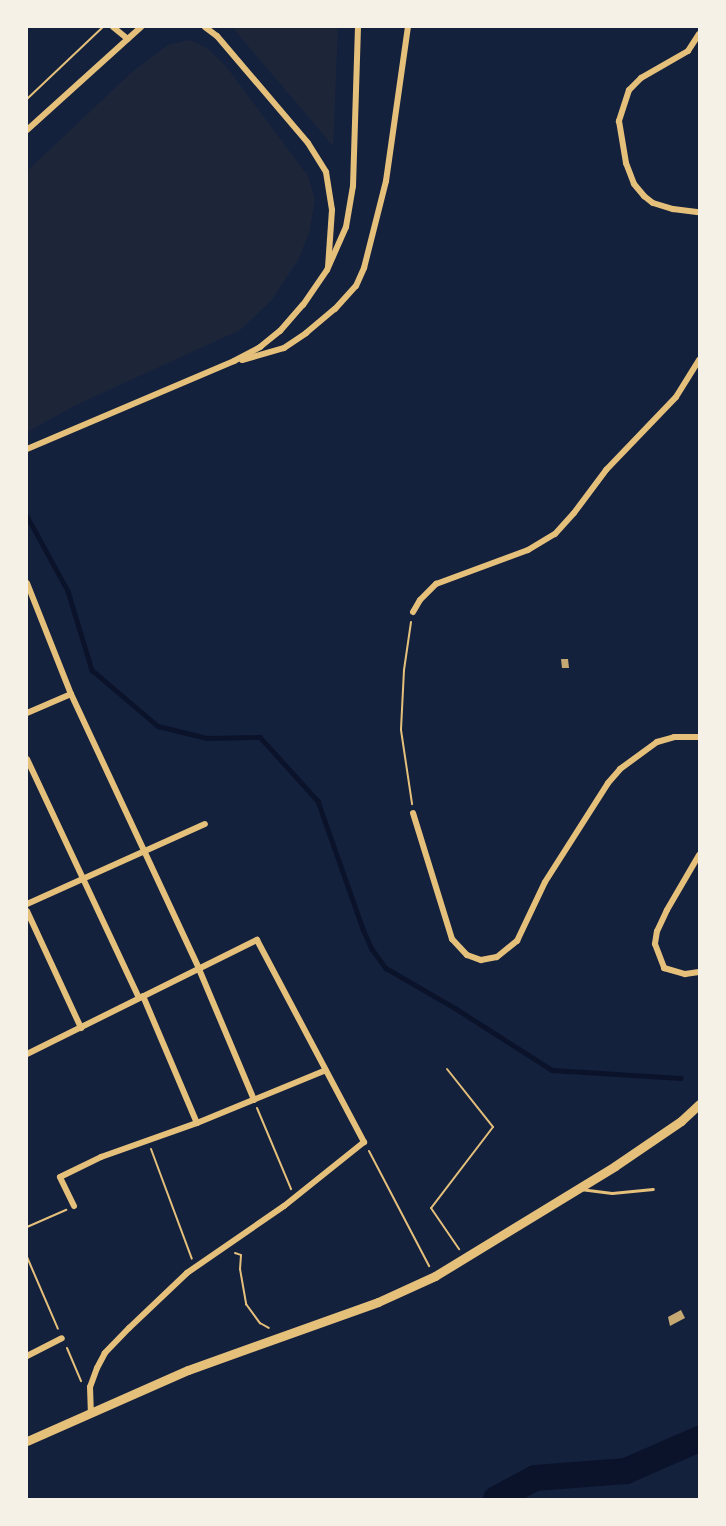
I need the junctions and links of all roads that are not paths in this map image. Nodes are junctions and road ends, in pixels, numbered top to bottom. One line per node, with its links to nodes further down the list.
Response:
1 (113, 27): 7 (street)
2 (141, 27): 7 (street)
3 (205, 27): 10 (street)
4 (358, 27): 10 (street)
5 (408, 27): 12 (street)
6 (699, 34): 9 (street)
7 (128, 39): 8 (street)
8 (27, 130)
9 (699, 212)
10 (327, 270): 12 (street)
11 (699, 360): 15 (street)
12 (234, 361): 13 (street)
13 (27, 449)
14 (27, 583): 16 (street)
15 (413, 612)
16 (71, 694): 17 (street); 22 (street)
17 (27, 713)
18 (699, 737): 20 (street)
19 (27, 759): 24 (street)
20 (413, 813)
21 (205, 824): 22 (street)
22 (144, 851): 24 (street); 27 (street)
23 (699, 855): 28 (street)
24 (83, 879): 25 (street); 29 (street)
25 (27, 904)
26 (27, 911): 30 (street)
27 (199, 969): 29 (street); 32 (street); 33 (street)
28 (699, 972)
29 (141, 997): 30 (street); 35 (street)
30 (81, 1028): 31 (street)
31 (27, 1054)
32 (326, 1070): 33 (street); 41 (street)
33 (254, 1100): 35 (street)
34 (699, 1104): 36 (main road)
35 (197, 1123): 38 (street)
36 (578, 1189): 37 (lane); 41 (main road)
37 (653, 1189)
38 (74, 1206)
39 (63, 1338): 40 (street)
40 (27, 1356)
41 (91, 1414): 42 (main road)
42 (27, 1441)

